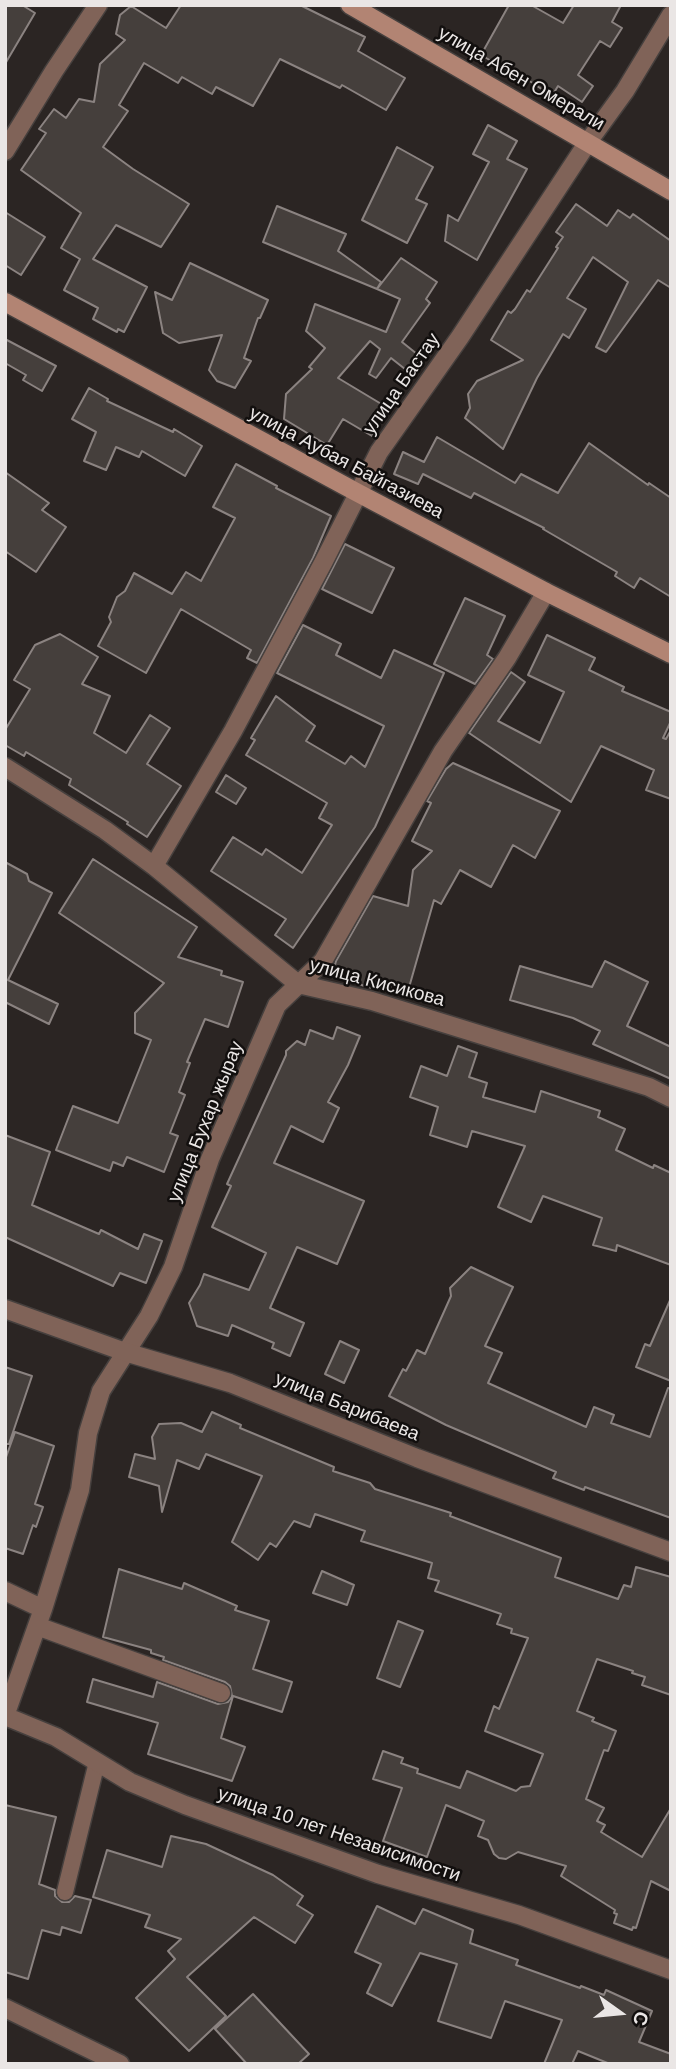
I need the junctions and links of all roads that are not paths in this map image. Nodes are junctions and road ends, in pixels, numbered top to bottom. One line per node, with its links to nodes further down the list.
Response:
1 (98, 5): 5 (street)
2 (350, 5): 4 (main road, улица Абен Омерали)
3 (671, 15): 4 (street, улица Бастау)
4 (588, 142): 6 (main road, улица Абен Омерали); 8 (street, улица Бастау)
5 (5, 151)
6 (671, 191)
7 (5, 302): 8 (main road, улица Аубая Байгазиева)
8 (358, 493): 9 (main road, улица Аубая Байгазиева); 12 (street, улица Бастау)
9 (545, 592): 10 (main road, улица Аубая Байгазиева); 13 (street, улица Бухар жырау)
10 (671, 654)
11 (5, 767): 12 (street, улица Кисикова)
12 (154, 866): 13 (street, улица Кисикова)
13 (298, 984): 14 (street, улица Кисикова); 16 (street, улица Бухар жырау)
14 (671, 1098)
15 (5, 1309): 16 (street, улица Барибаева)
16 (125, 1352): 17 (street, улица Барибаева); 19 (street, улица Бухар жырау)
17 (671, 1552)
18 (5, 1591): 19 (street)
19 (43, 1609): 20 (street, улица Бухар жырау)
20 (37, 1626): 21 (street); 22 (street, улица Бухар жырау)
21 (220, 1693)
22 (5, 1716): 23 (street, улица 10 лет Независимости)
23 (97, 1762): 24 (lane); 25 (street, улица 10 лет Независимости)
24 (65, 1892)
25 (671, 1970)
26 (5, 2008): 27 (street)
27 (120, 2064)

